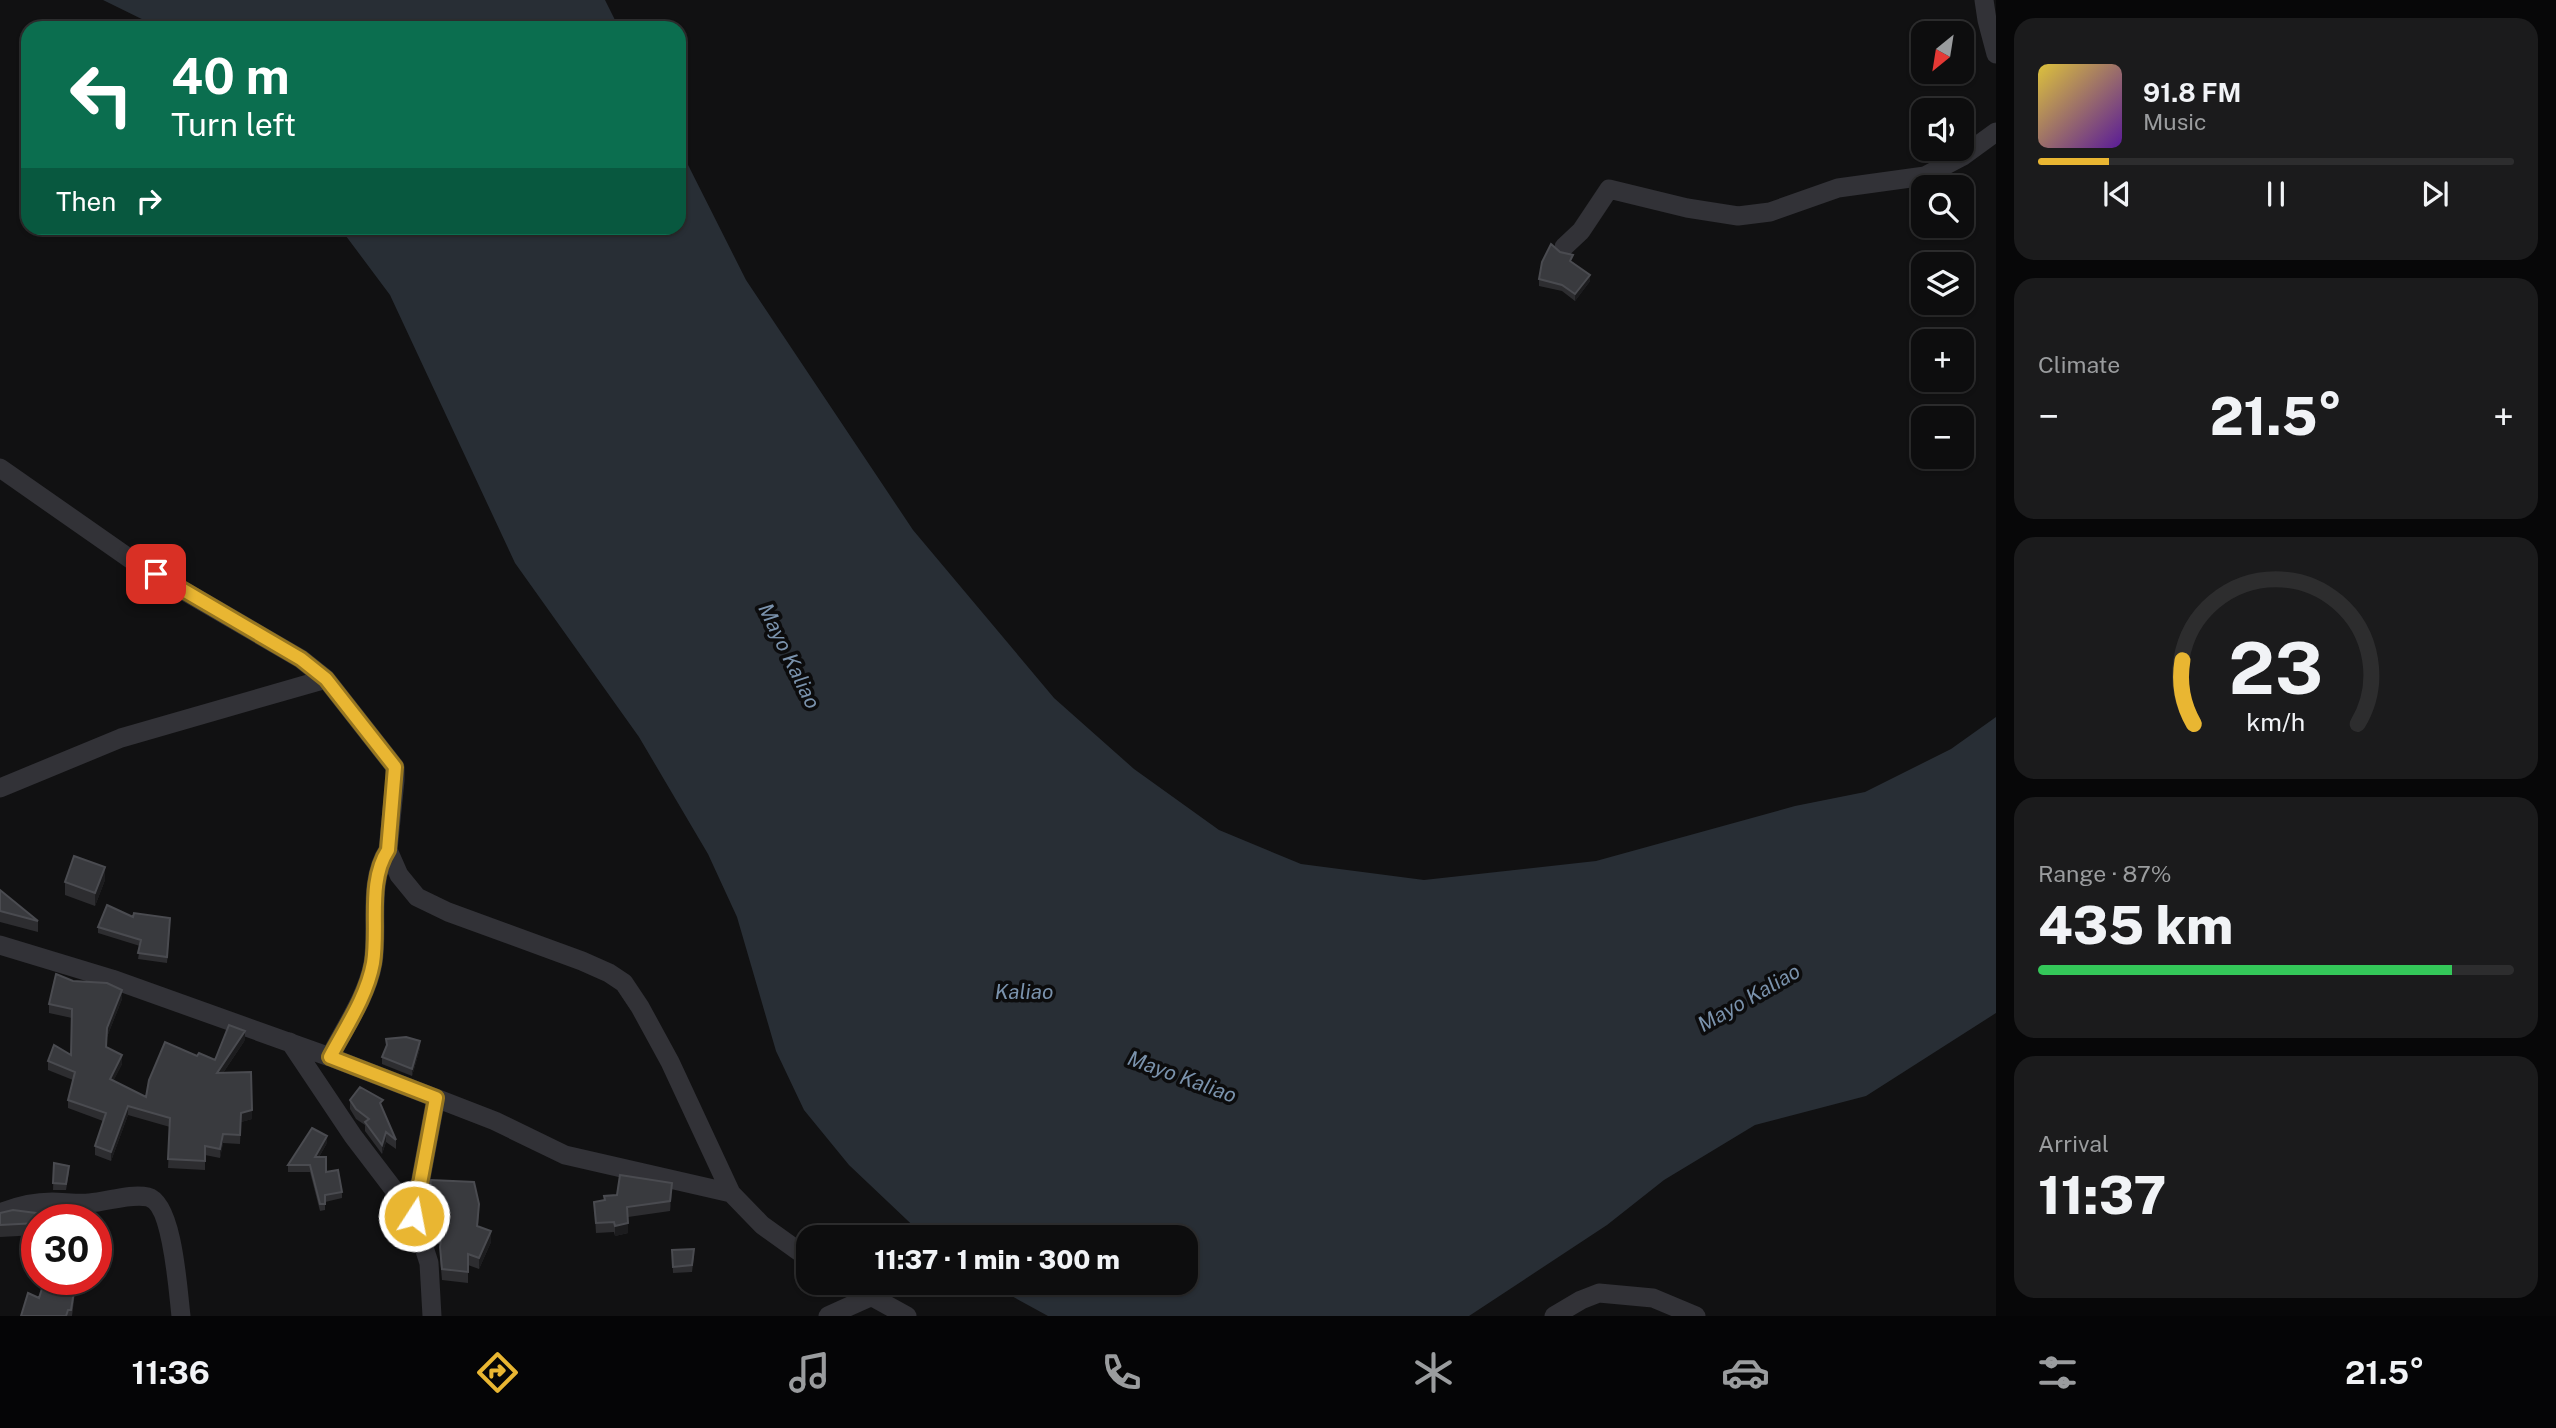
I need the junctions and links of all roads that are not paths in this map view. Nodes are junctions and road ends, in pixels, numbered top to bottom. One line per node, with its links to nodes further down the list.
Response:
1 (1984, 0): 2 (street)
2 (1996, 54)
3 (1996, 132): 4 (street)
4 (1564, 247)
5 (0, 468): 6 (street)
6 (326, 679): 7 (street); 8 (street)
7 (0, 788)
8 (388, 850): 11 (street); 13 (street)
9 (0, 945): 10 (street)
10 (290, 1042): 11 (street); 15 (street)
11 (330, 1057): 12 (street)
12 (436, 1098): 13 (street); 15 (street)
13 (731, 1193): 16 (street)
14 (0, 1213): 19 (street)
15 (414, 1216): 20 (street)
16 (796, 1249)
17 (867, 1295): 18 (street)
18 (870, 1297): 21 (street); 22 (street)
19 (181, 1316)
20 (432, 1316)
21 (828, 1316)
22 (907, 1316)
23 (1554, 1316): 24 (street)
24 (1696, 1316)

